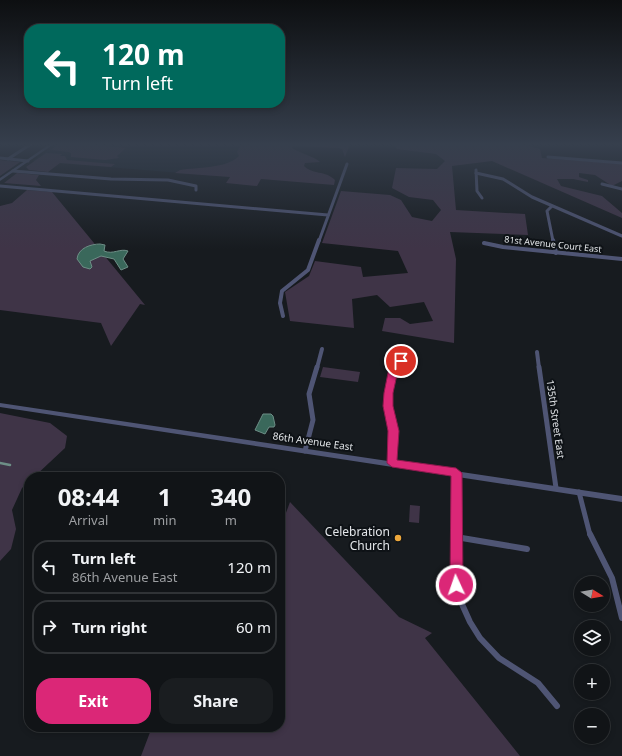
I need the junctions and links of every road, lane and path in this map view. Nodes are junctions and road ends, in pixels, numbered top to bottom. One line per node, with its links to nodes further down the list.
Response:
1 (150, 179): 7 (street)
2 (341, 179): 11 (street)
3 (476, 179): 9 (street)
4 (503, 179): 10 (street)
5 (602, 184): 8 (street)
6 (0, 186): 11 (street)
7 (196, 190)
8 (622, 190)
9 (482, 198)
10 (552, 206): 12 (street); 14 (street)
11 (328, 215): 16 (street)
12 (622, 236)
13 (484, 243): 14 (street, 81st Avenue Court East)
14 (556, 252): 15 (street, 81st Avenue Court East)
15 (622, 260)
16 (283, 316)
17 (322, 349): 21 (street)
18 (537, 352): 24 (street, 135th Street East)
19 (401, 361): 22 (street)
20 (0, 405): 21 (street, 86th Avenue East)
21 (305, 451): 22 (street, 86th Avenue East)
22 (392, 463): 23 (street, 86th Avenue East)
23 (456, 473): 24 (street, 86th Avenue East); 27 (street)
24 (556, 488): 25 (street, 86th Avenue East)
25 (579, 492): 26 (street, 86th Avenue East); 29 (street)
26 (622, 498)
27 (456, 538): 28 (street); 30 (street)
28 (527, 549)
29 (622, 618)
30 (557, 706)

